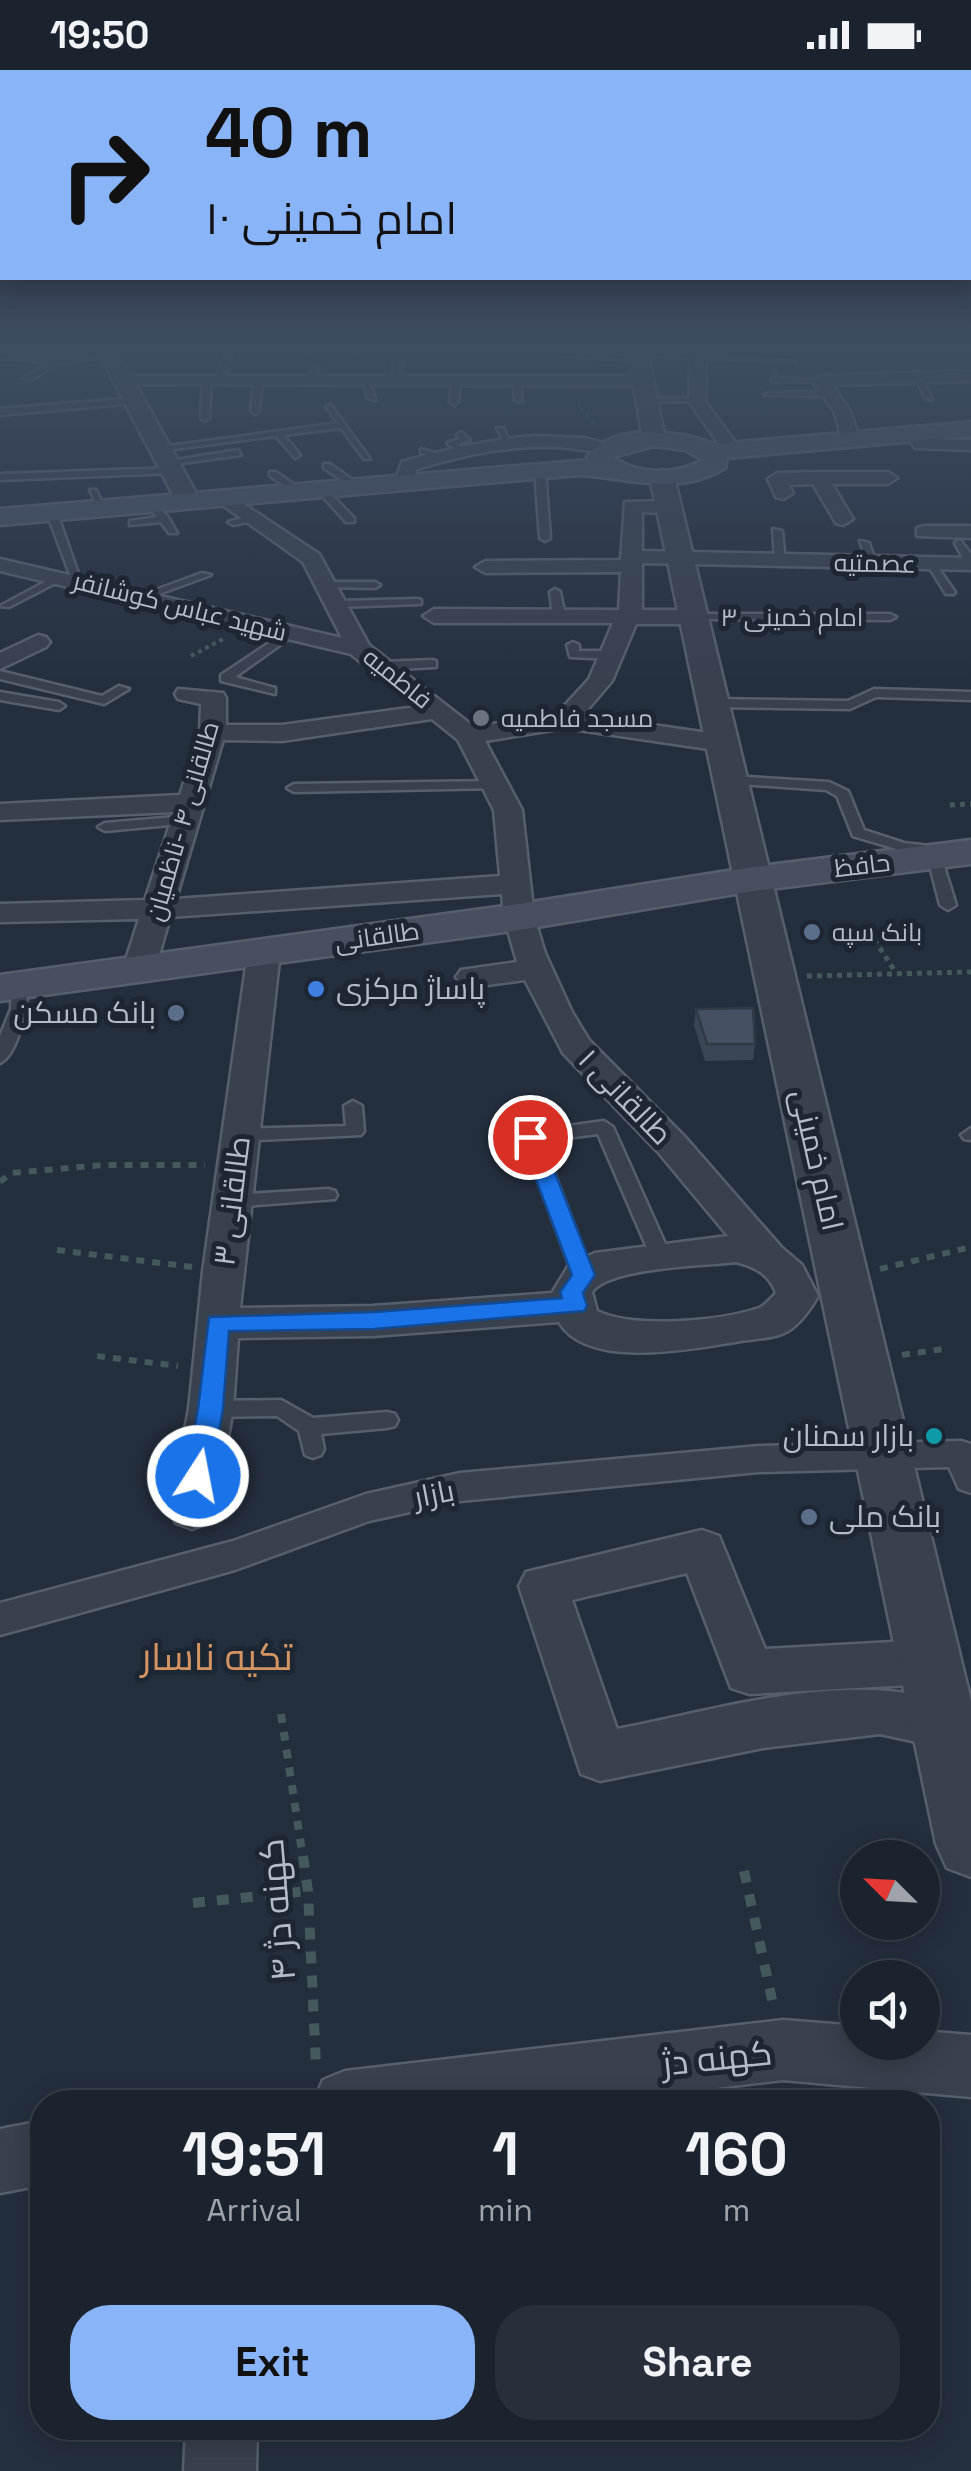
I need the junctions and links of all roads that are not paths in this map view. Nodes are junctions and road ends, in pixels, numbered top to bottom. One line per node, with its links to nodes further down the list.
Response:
1 (156, 461): 14 (lane)
2 (167, 461): 20 (street)
3 (418, 461): 13 (street)
4 (532, 461): 13 (main road)
5 (582, 461): 18 (main road)
6 (624, 461): 12 (main road)
7 (624, 461): 12 (main road)
8 (659, 461): 12 (street, امام خمینی)
9 (673, 461): 12 (main road)
10 (717, 461): 12 (main road)
11 (797, 461): 15 (street)
12 (662, 474): 33 (street, امام خمینی); 34 (street)
13 (406, 476): 17 (main road)
14 (0, 477)
15 (813, 478): 16 (street); 19 (street); 25 (street)
16 (888, 478)
17 (332, 479): 18 (main road); 20 (main road); 22 (main road); 26 (lane)
18 (540, 480): 31 (lane)
19 (783, 493)
20 (187, 498): 22 (main road); 23 (main road); 24 (main road)
21 (52, 512): 23 (main road); 24 (main road); 42 (lane)
22 (237, 512): 46 (street, فاطمیه)
23 (0, 514)
24 (150, 515): 28 (lane)
25 (843, 519)
26 (350, 520)
27 (777, 530): 35 (lane)
28 (173, 531)
29 (924, 532): 30 (street)
30 (967, 533): 38 (lane)
31 (545, 538)
32 (864, 544): 36 (lane)
33 (681, 558): 34 (street, عصمتیه); 35 (street, عصمتیه); 52 (street, امام خمینی)
34 (630, 561): 40 (street, عصمتیه); 51 (street)
35 (780, 561): 36 (street, عصمتیه)
36 (873, 564): 37 (street, عصمتیه)
37 (930, 564): 38 (street, عصمتیه); 45 (lane)
38 (971, 564)
39 (0, 565): 42 (street, شهید عباس کوشانفر)
40 (486, 567)
41 (206, 575): 47 (lane)
42 (70, 579): 47 (street, شهید عباس کوشانفر); 48 (lane)
43 (375, 585): 46 (lane)
44 (555, 592): 50 (lane)
45 (950, 592)
46 (331, 594): 49 (lane); 57 (street, فاطمیه)
47 (141, 597): 54 (street, شهید عباس کوشانفر)
48 (5, 605)
49 (426, 609): 50 (street)
50 (559, 616): 51 (street)
51 (628, 617): 52 (street); 58 (street)
52 (694, 617): 53 (lane, امام خمینی ۳); 73 (street, امام خمینی)
53 (890, 617)
54 (291, 633): 57 (street, شهید عباس کوشانفر); 64 (lane)
55 (38, 642): 59 (street)
56 (573, 646): 58 (lane)
57 (359, 650): 61 (street, فاطمیه)
58 (612, 655): 70 (street)
59 (0, 662)
60 (432, 664): 61 (lane)
61 (380, 666): 69 (street, فاطمیه)
62 (0, 675): 63 (lane)
63 (123, 689)
64 (271, 692)
65 (187, 694): 71 (street, طالقانی ۴ -ناظمیان)
66 (0, 696): 68 (lane)
67 (971, 696): 73 (lane)
68 (60, 706)
69 (438, 711): 71 (street); 72 (street, فاطمیه)
70 (565, 720): 72 (street); 73 (street)
71 (213, 732): 77 (street, طالقانی ۴ -ناظمیان)
72 (469, 736): 74 (street, طالقانی ۱)
73 (722, 742): 79 (lane); 80 (street, امام خمینی)
74 (495, 785): 75 (lane); 81 (street, طالقانی ۱)
75 (294, 788)
76 (0, 812): 77 (street)
77 (188, 812): 78 (lane); 83 (street, طالقانی ۴ -ناظمیان)
78 (106, 827)
79 (955, 854): 80 (main road, حافظ); 82 (lane)
80 (753, 879): 81 (main road, طالقانی); 101 (street, امام خمینی)
81 (517, 900): 83 (street); 85 (main road, طالقانی); 87 (street, طالقانی ۱)
82 (948, 905)
83 (158, 909): 84 (street); 86 (street, طالقانی ۴ -ناظمیان)
84 (0, 913)
85 (264, 952): 86 (main road, طالقانی); 92 (street, طالقانی ۳)
86 (139, 969): 89 (main road, طالقانی)
87 (536, 970): 88 (street); 95 (street, طالقانی ۱)
88 (472, 977)
89 (10, 987): 90 (lane)
90 (0, 1058)
91 (353, 1106): 92 (lane)
92 (239, 1150): 94 (street, طالقانی ۳)
93 (328, 1195): 94 (lane)
94 (232, 1201): 98 (street, طالقانی ۳)
95 (767, 1256): 96 (street); 97 (street, طالقانی ۱)
96 (661, 1258): 97 (street); 97 (lane)
97 (580, 1290): 98 (street)
98 (218, 1323): 99 (street, طالقانی ۳)
99 (212, 1390): 100 (lane); 103 (street, طالقانی ۳)
100 (387, 1420)
101 (884, 1458): 102 (street, بازار); 104 (street, بازار); 105 (street, امام خمینی)
102 (968, 1462)
103 (192, 1510)
104 (0, 1619)
105 (930, 1662): 106 (street, امام خمینی); 106 (street)
106 (944, 1724): 107 (street, امام خمینی)
107 (971, 1844)
108 (971, 2066): 109 (street, کهنه دژ)
109 (362, 2090)
110 (30, 2156): 111 (street)
111 (0, 2161)
112 (221, 2440): 113 (street)
113 (220, 2471)

